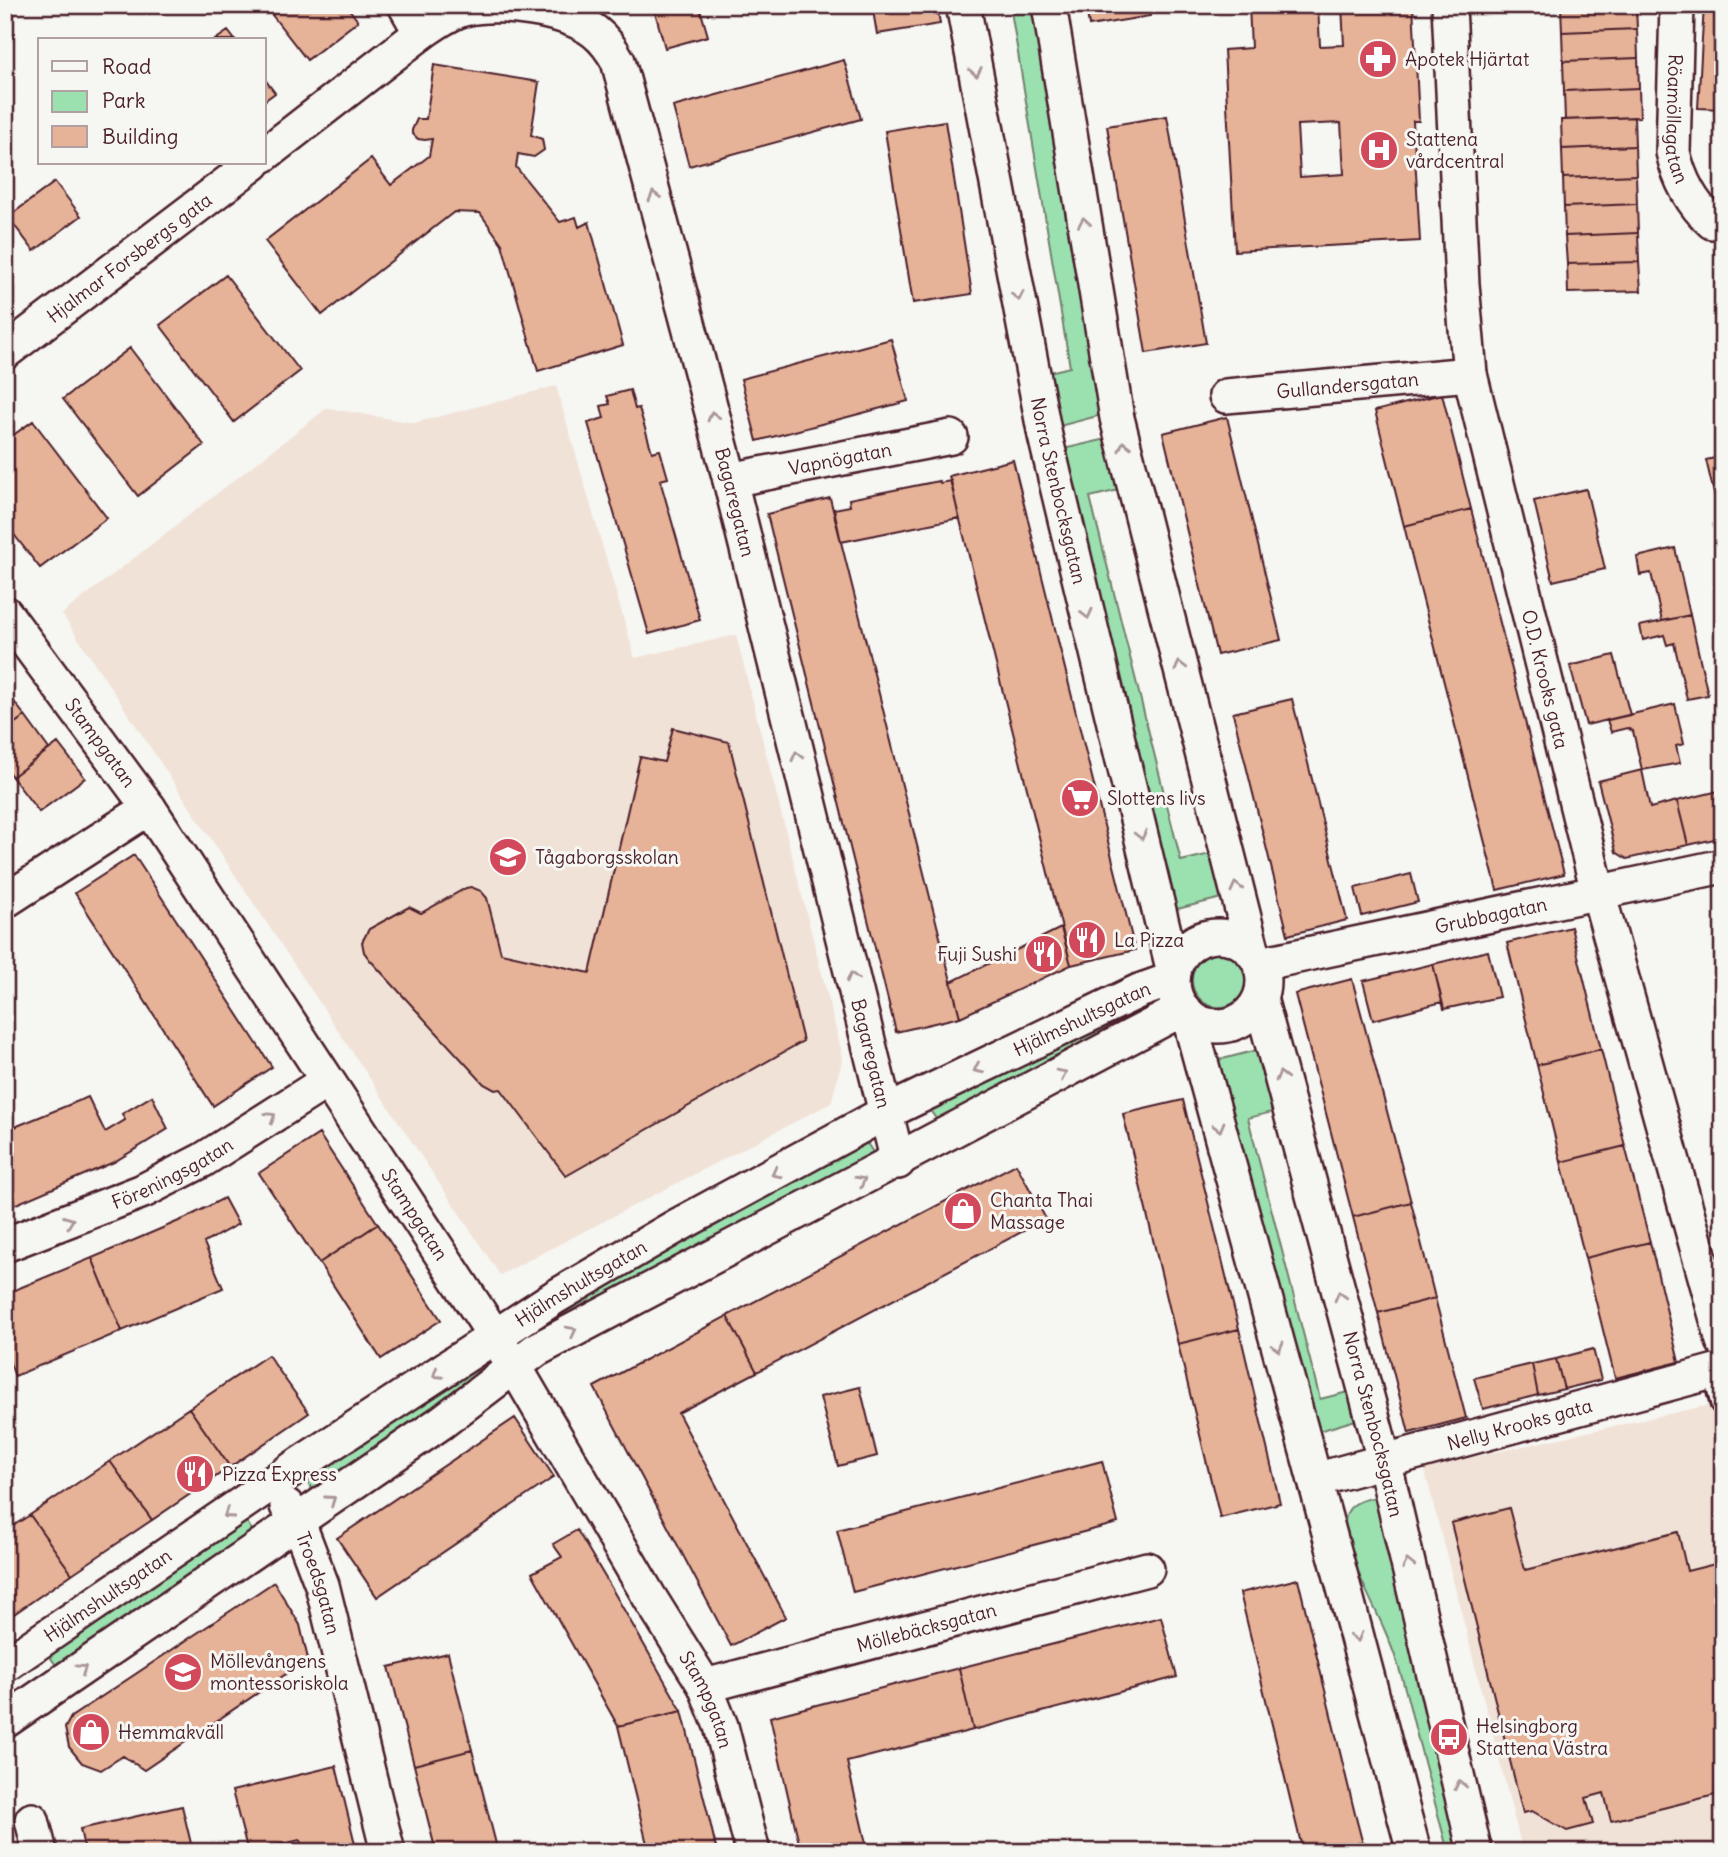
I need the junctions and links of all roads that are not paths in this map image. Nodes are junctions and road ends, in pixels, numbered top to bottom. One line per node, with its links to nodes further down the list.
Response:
1 (963, 5): 20 (street, Norra Stenbocksgatan, one-way to 20)
2 (1049, 5): 19 (street, Norra Stenbocksgatan, one-way to 2)
3 (1449, 5): 10 (street, O.D. Krooks gata)
4 (1677, 5): 8 (street, Röamöllagatan)
5 (413, 19): 6 (street); 13 (street, Bagaregatan, one-way to 5)
6 (266, 153)
7 (253, 164): 9 (street, Hjalmar Forsbergs gata)
8 (1712, 222)
9 (5, 352)
10 (1470, 374): 11 (street, Gullandersgatan); 17 (street, O.D. Krooks gata)
11 (1226, 396)
12 (951, 437): 13 (street, Vapnögatan)
13 (730, 480): 23 (street, Bagaregatan, one-way to 13)
14 (5, 613): 15 (street, Stampgatan)
15 (149, 808): 18 (street); 22 (street, Stampgatan)
16 (1723, 866): 17 (street, Grubbagatan)
17 (1598, 892): 19 (street, Grubbagatan); 28 (street, O.D. Krooks gata)
18 (5, 901)
19 (1256, 959): 20 (street); 21 (street, Norra Stenbocksgatan)
20 (1180, 994): 21 (street); 23 (street, Hjälmshultsgatan, one-way to 23); 24 (street, Hjälmshultsgatan, one-way to 20); 30 (street, Norra Stenbocksgatan, one-way to 30)
21 (1260, 998): 29 (street, Norra Stenbocksgatan, one-way to 21)
22 (327, 1081): 25 (street, Föreningsgatan, one-way to 22); 26 (street, Stampgatan)
23 (886, 1113): 24 (street, Bagaregatan); 26 (street, Hjälmshultsgatan, one-way to 26)
24 (898, 1162): 27 (street, Hjälmshultsgatan, one-way to 24)
25 (5, 1245)
26 (494, 1336): 27 (street, Stampgatan); 31 (street, Hjälmshultsgatan, one-way to 31)
27 (514, 1367): 32 (street, Hjälmshultsgatan, one-way to 27); 35 (street, Stampgatan)
28 (1721, 1371): 29 (street, Nelly Krooks gata)
29 (1384, 1460): 30 (street, Nelly Krooks gata); 43 (street, Norra Stenbocksgatan, one-way to 29)
30 (1315, 1480): 42 (street, Norra Stenbocksgatan, one-way to 42)
31 (272, 1483): 32 (street, Troedsgatan); 34 (street, Hjälmshultsgatan, one-way to 34)
32 (298, 1522): 36 (street, Hjälmshultsgatan, one-way to 32); 40 (street, Troedsgatan)
33 (1147, 1569): 35 (street, Möllebäcksgatan)
34 (15, 1658): 36 (street, Hjälmshultsgatan)
35 (705, 1686): 41 (street, Stampgatan)
36 (50, 1691): 37 (street, Hjälmshultsgatan)
37 (5, 1721)
38 (32, 1820): 39 (street)
39 (40, 1852)
40 (388, 1852)
41 (753, 1852)
42 (1413, 1852)
43 (1475, 1852)

